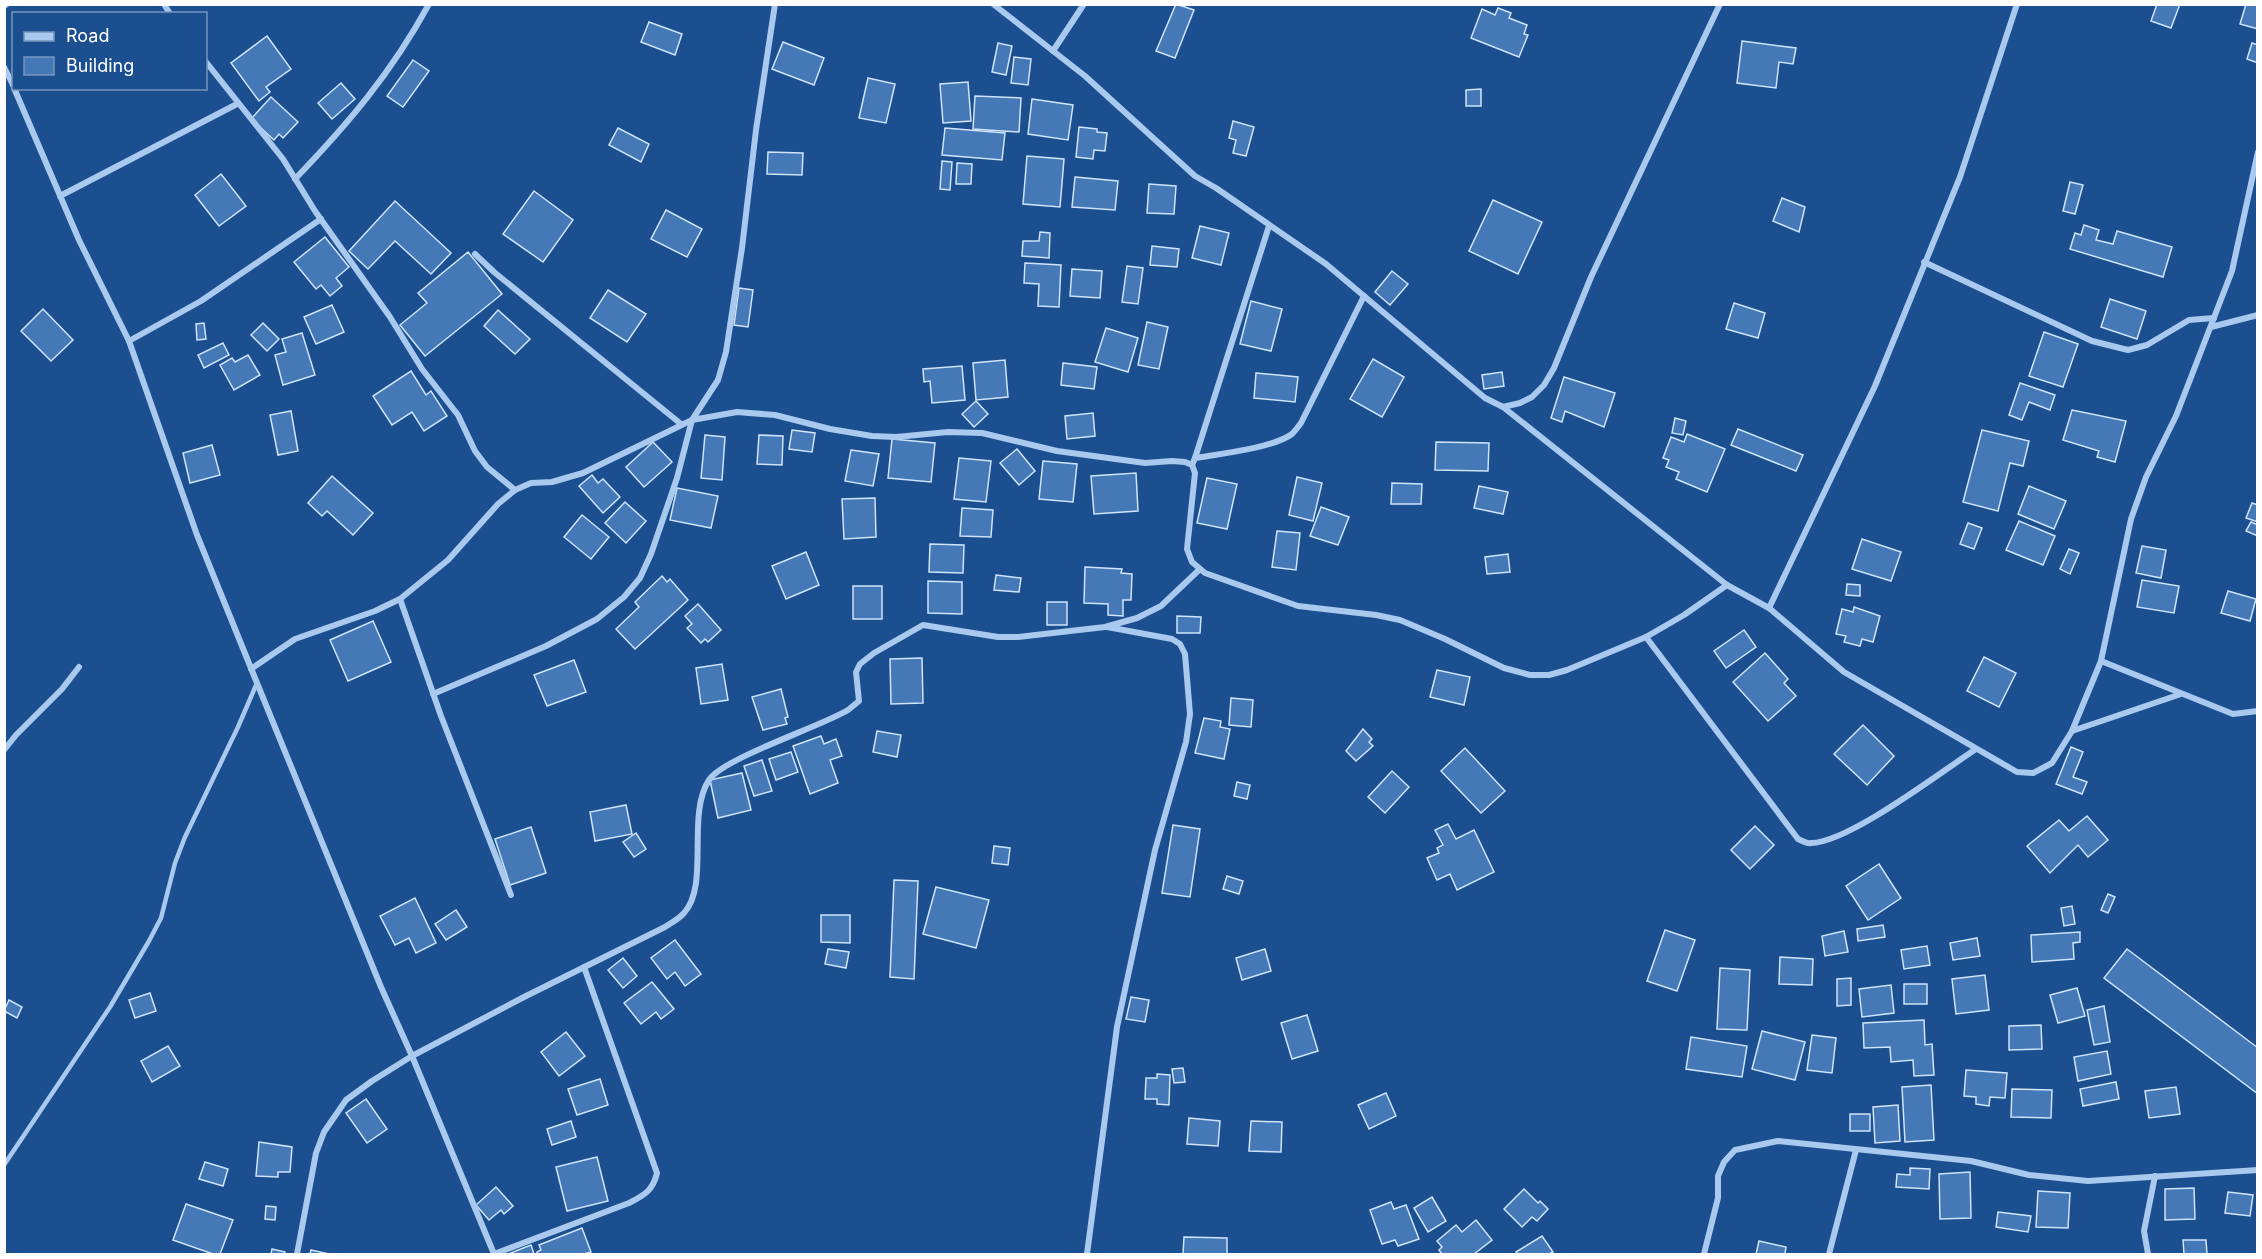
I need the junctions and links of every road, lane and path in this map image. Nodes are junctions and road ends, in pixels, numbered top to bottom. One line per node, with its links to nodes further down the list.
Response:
1 (429, 4): 14 (street)
2 (775, 4): 26 (street)
3 (993, 4): 7 (street)
4 (1084, 4): 7 (street)
5 (1719, 4): 25 (street)
6 (2017, 4): 19 (street)
7 (1053, 51): 17 (street)
8 (207, 63): 12 (street)
9 (4, 67): 10 (street)
10 (12, 84)
11 (15, 90): 15 (street)
12 (237, 104): 14 (street); 15 (street)
13 (2258, 152): 22 (street)
14 (295, 178): 16 (street)
15 (60, 196): 24 (street)
16 (321, 219): 24 (street); 30 (street)
17 (1269, 226): 20 (street); 28 (street)
18 (475, 254): 27 (street)
19 (1924, 262): 22 (street); 34 (street)
20 (1364, 296): 25 (street); 28 (street)
21 (2258, 315): 23 (street)
22 (2214, 318): 23 (street)
23 (2211, 327): 37 (street)
24 (129, 341): 39 (street)
25 (1503, 407): 32 (street)
26 (692, 420): 27 (street); 29 (street); 41 (street)
27 (681, 424): 30 (street)
28 (1195, 458): 29 (street)
29 (1192, 465): 31 (street)
30 (515, 490): 33 (street)
31 (1200, 569): 35 (street); 36 (street)
32 (1727, 585): 34 (street); 36 (street)
33 (400, 599): 39 (street); 41 (street)
34 (1769, 608): 45 (street)
35 (1105, 627): 48 (street); 56 (street)
36 (1647, 637): 45 (street)
37 (2101, 661): 42 (street); 44 (street)
38 (79, 668): 46 (street)
39 (251, 669): 40 (street)
40 (256, 683): 49 (street); 51 (lane)
41 (433, 694): 47 (street)
42 (2181, 694): 43 (street); 44 (street)
43 (2258, 711)
44 (2072, 731): 45 (street)
45 (1976, 749)
46 (4, 750)
47 (511, 895)
48 (584, 967): 49 (street); 55 (street)
49 (412, 1056): 54 (street); 55 (street)
50 (1856, 1150): 53 (street); 57 (street); 58 (street)
51 (4, 1165)
52 (2258, 1170): 53 (street)
53 (2155, 1176): 59 (street)
54 (297, 1254)
55 (494, 1254)
56 (1087, 1254)
57 (1704, 1254)
58 (1829, 1254)
59 (2148, 1254)

